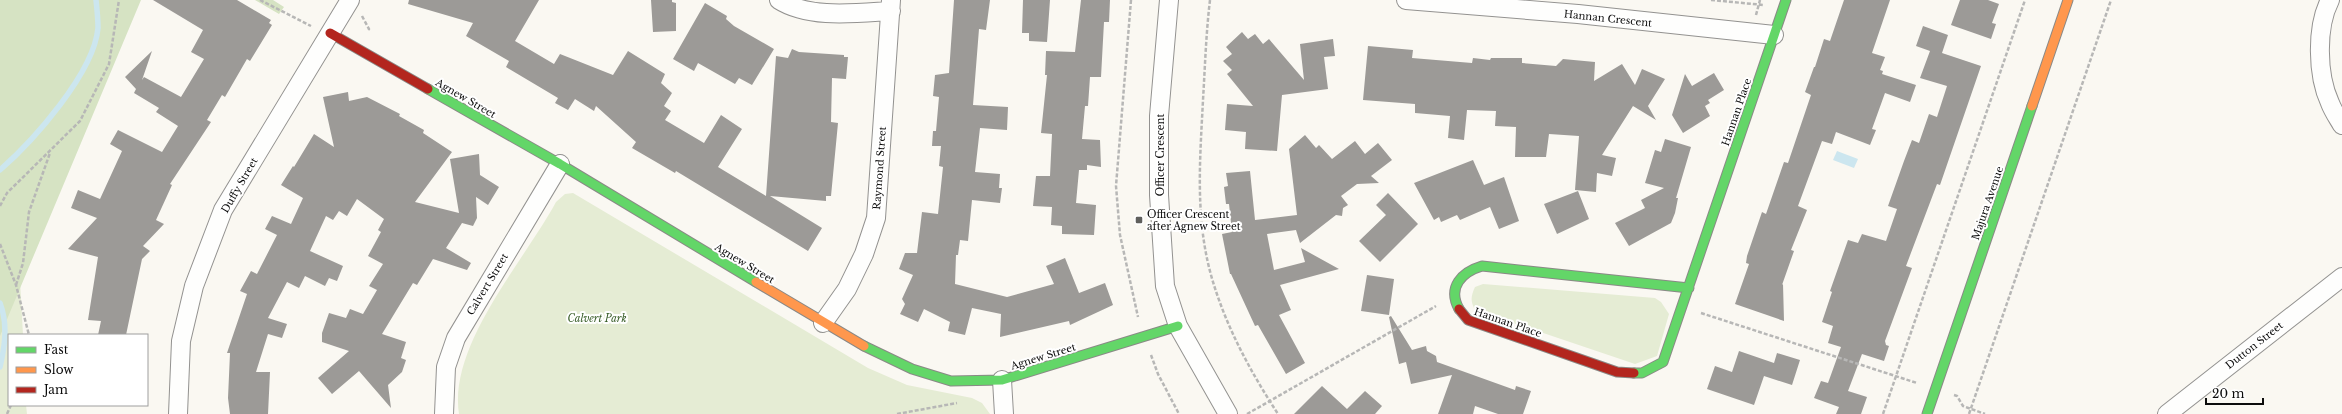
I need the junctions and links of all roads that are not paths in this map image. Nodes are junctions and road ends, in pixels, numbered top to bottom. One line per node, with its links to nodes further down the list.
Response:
1 (350, 0): 10 (street, Duffy Street)
2 (779, 0): 8 (street)
3 (1170, 0): 17 (street, Officer Crescent)
4 (1406, 0): 9 (street, Hannan Crescent)
5 (2068, 0): 23 (street, Majura Avenue)
6 (2330, 0): 12 (street)
7 (1785, 3): 11 (street)
8 (891, 6): 16 (street, Raymond Street)
9 (1580, 7): 11 (street, Hannan Crescent)
10 (330, 33): 13 (street, Agnew Street); 19 (street, Duffy Street)
11 (1774, 35): 15 (street, Hannan Place)
12 (2342, 125)
13 (560, 164): 16 (street, Agnew Street); 20 (street, Calvert Street)
14 (2342, 276): 24 (street, Dutton Street)
15 (1689, 288): 15 (street, Hannan Place)
16 (823, 323): 18 (street, Agnew Street)
17 (1178, 326): 18 (street, Agnew Street); 22 (street, Officer Crescent)
18 (1002, 380): 21 (street)
19 (178, 414)
20 (444, 414)
21 (1004, 414)
22 (1228, 414)
23 (1927, 414)
24 (2167, 414)

